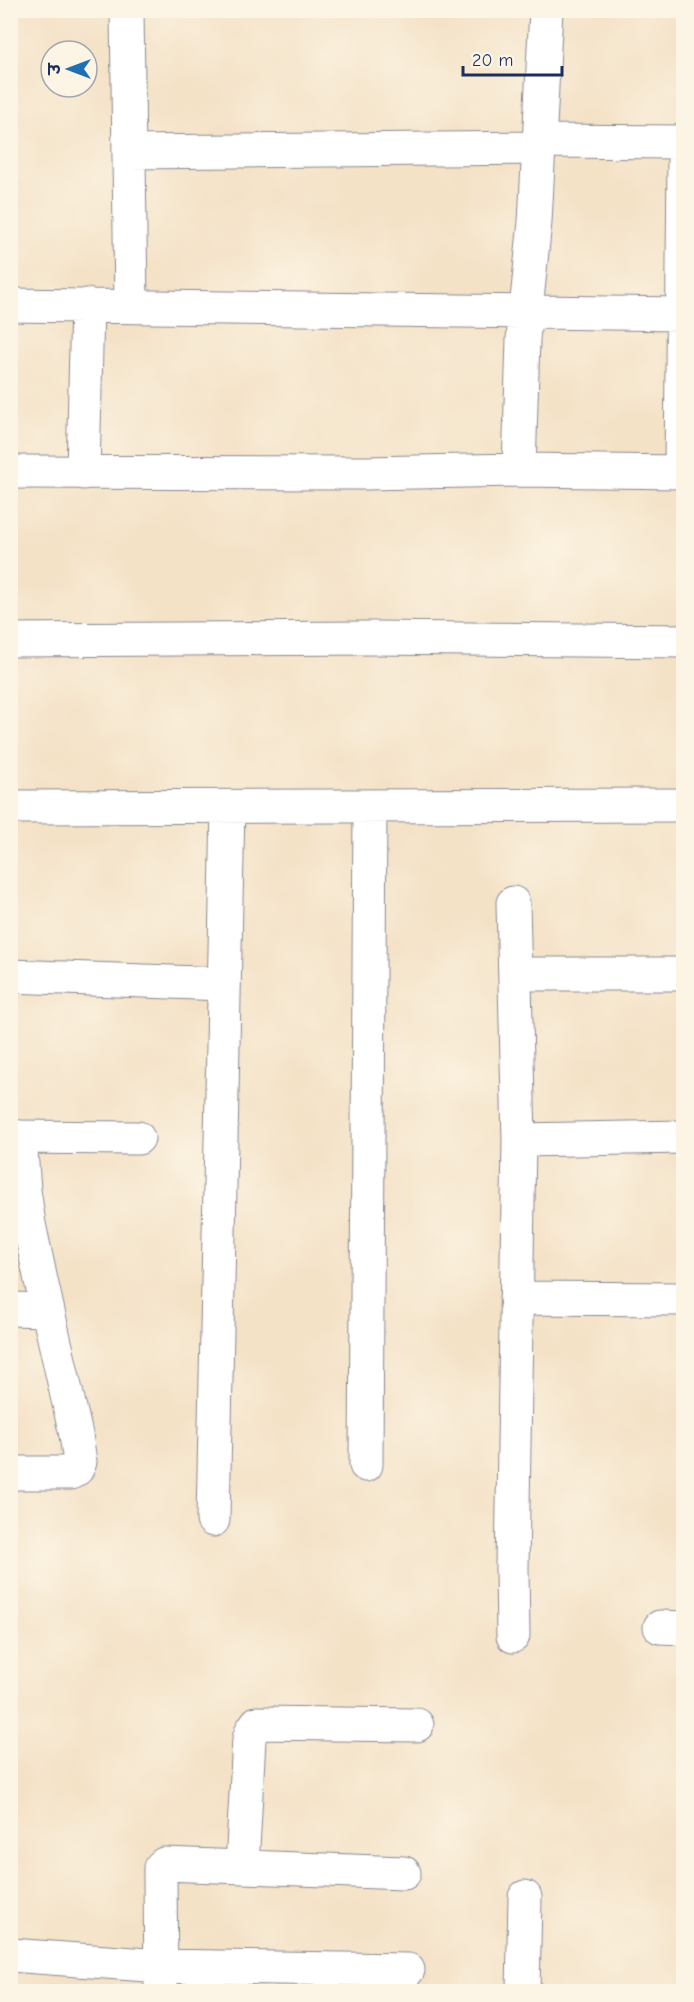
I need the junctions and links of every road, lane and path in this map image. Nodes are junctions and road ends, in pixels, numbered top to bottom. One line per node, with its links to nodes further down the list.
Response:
1 (127, 10): 5 (street)
2 (546, 10): 4 (street)
3 (684, 142): 4 (street)
4 (539, 145): 5 (street); 10 (street)
5 (129, 152): 9 (street)
6 (684, 160): 11 (street)
7 (10, 305): 8 (street)
8 (87, 305): 9 (street); 14 (street)
9 (130, 305): 10 (street)
10 (526, 313): 11 (street); 12 (street)
11 (682, 314): 15 (street)
12 (519, 470): 14 (street); 15 (street)
13 (10, 472): 14 (street)
14 (83, 472)
15 (682, 472)
16 (10, 640): 17 (street)
17 (684, 641)
18 (684, 805): 19 (street)
19 (370, 806): 21 (street); 35 (street)
20 (10, 807): 21 (street)
21 (228, 807): 26 (street)
22 (513, 903): 23 (street)
23 (515, 974): 24 (street); 30 (street)
24 (684, 974)
25 (10, 976): 26 (street)
26 (224, 984): 37 (street)
27 (15, 1137): 29 (street); 34 (street)
28 (684, 1137): 30 (street)
29 (138, 1138)
30 (519, 1140): 31 (street)
31 (516, 1298): 32 (street); 38 (street)
32 (684, 1299)
33 (10, 1309): 34 (street)
34 (47, 1310): 36 (street)
35 (366, 1465)
36 (10, 1473)
37 (213, 1520)
38 (513, 1636)
39 (417, 1725): 40 (street)
40 (242, 1866): 41 (street); 45 (street)
41 (404, 1873)
42 (525, 1897): 46 (street)
43 (10, 1955): 45 (street)
44 (408, 1970): 45 (street)
45 (161, 1979)
46 (523, 1992)

